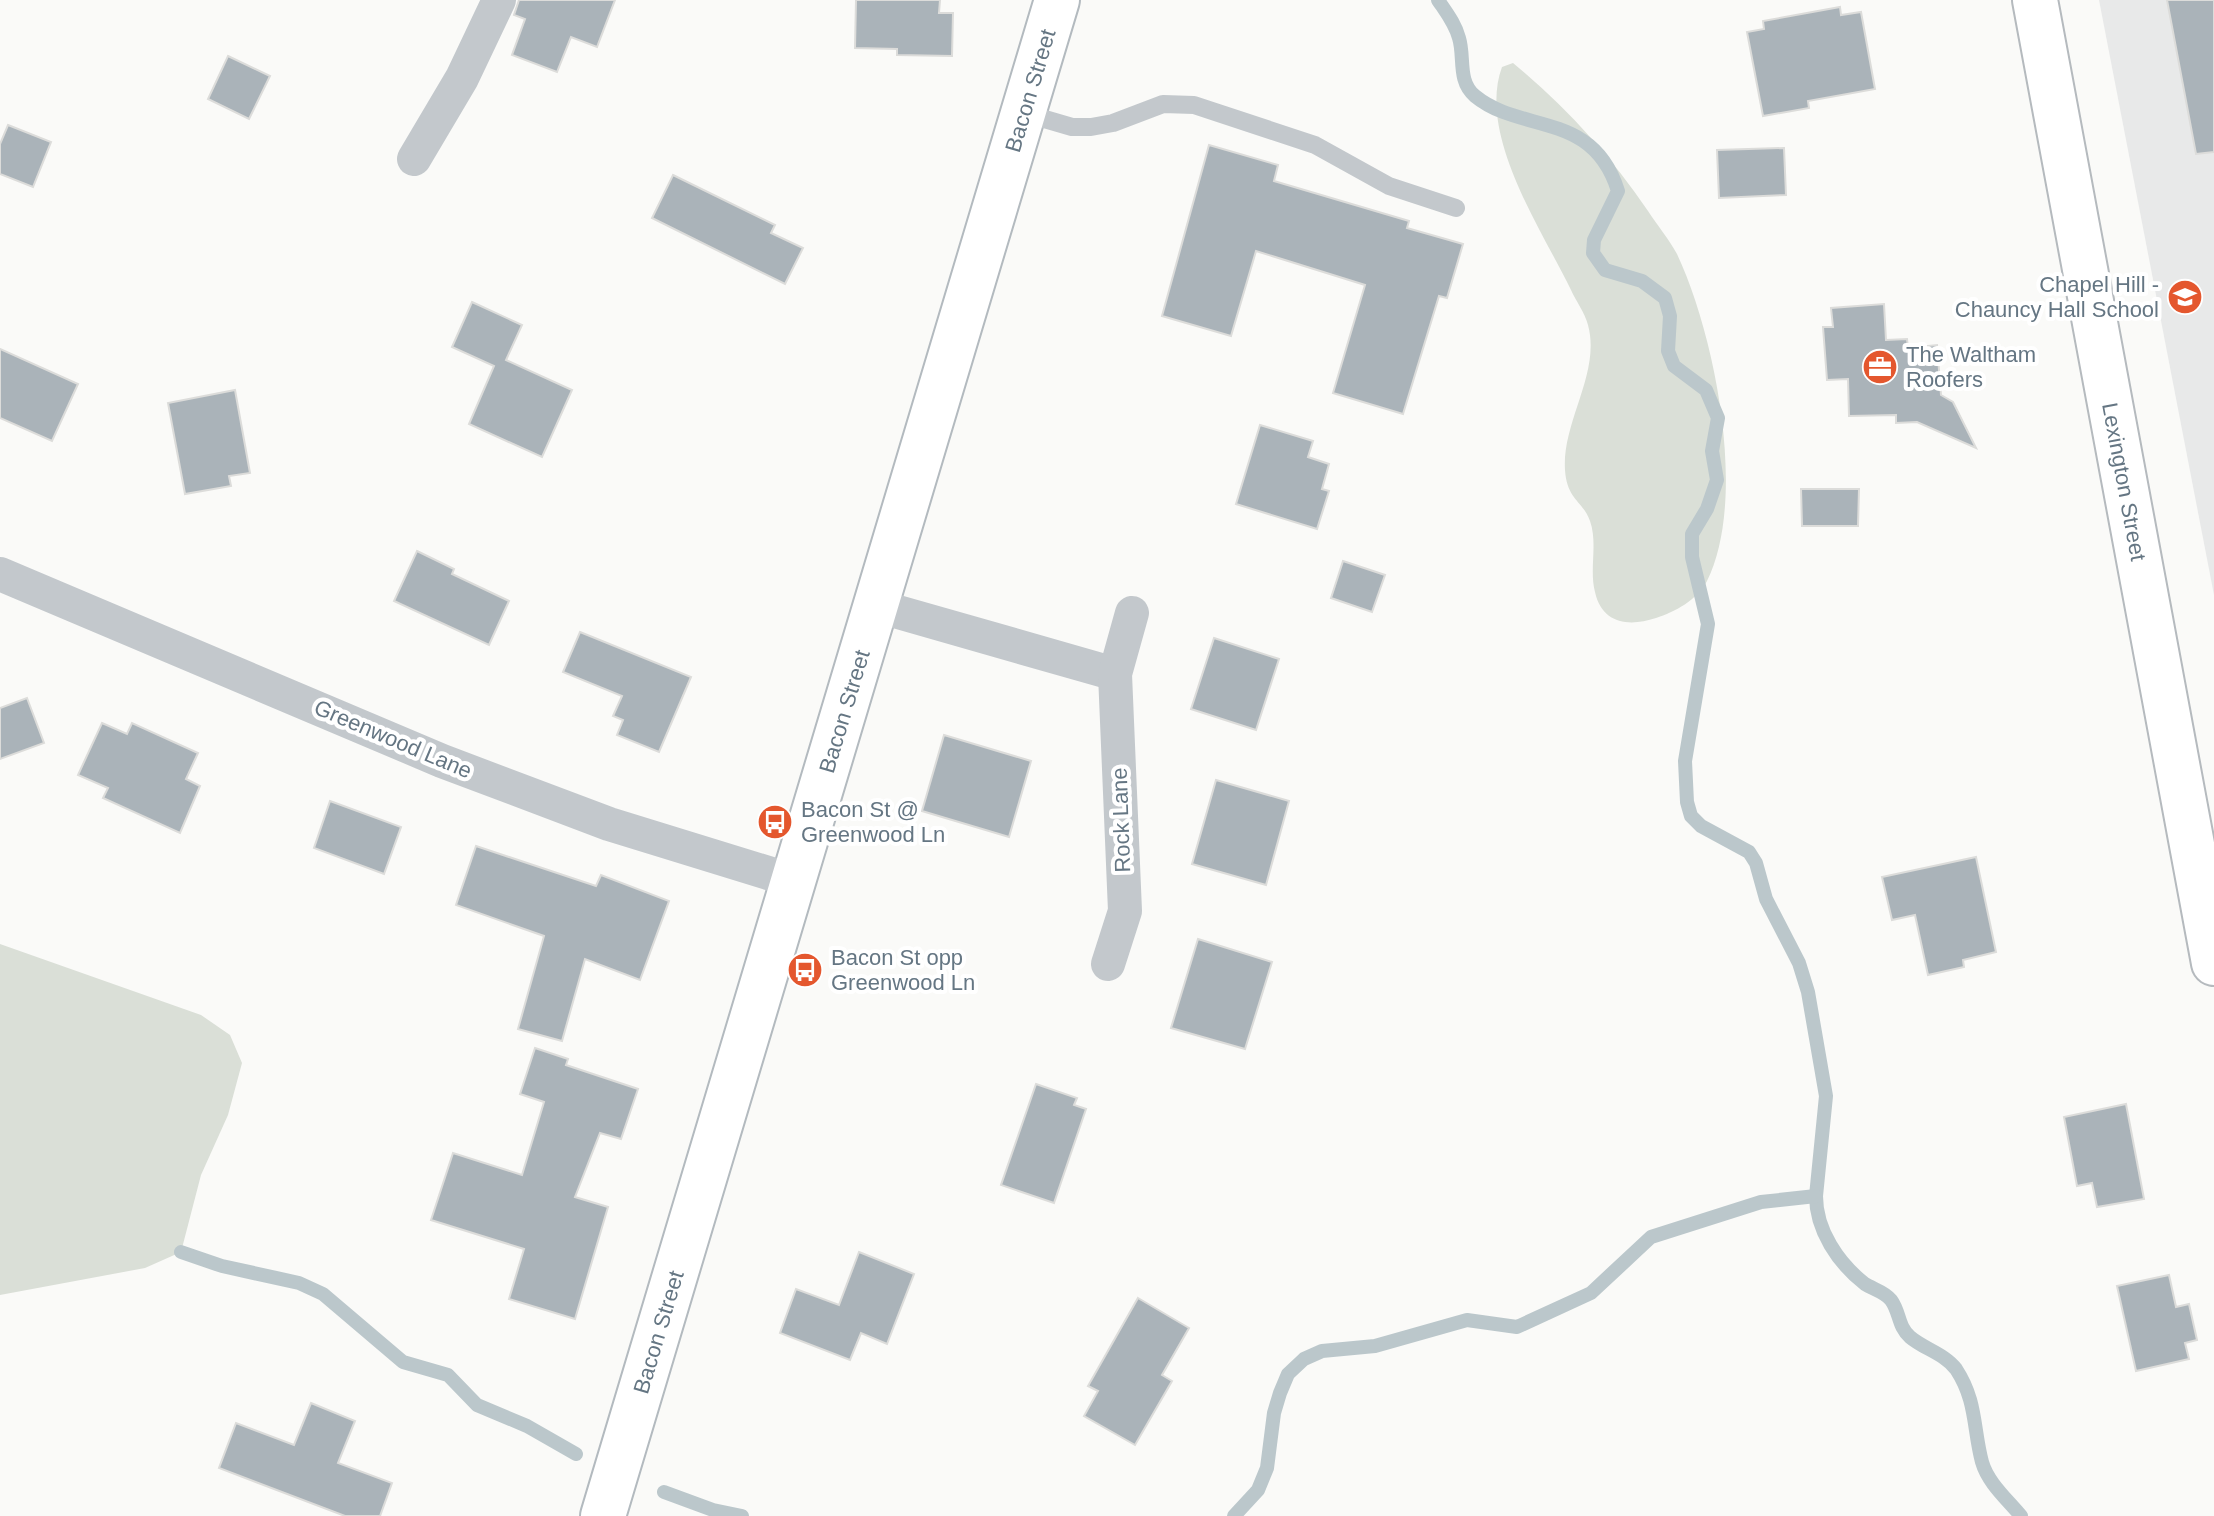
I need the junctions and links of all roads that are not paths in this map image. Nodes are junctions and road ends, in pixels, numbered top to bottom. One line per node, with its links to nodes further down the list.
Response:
1 (499, 0): 5 (street)
2 (1057, 0): 4 (main road, Bacon Street)
3 (2035, 0): 11 (main road, Lexington Street)
4 (1024, 113): 6 (lane); 8 (main road, Bacon Street)
5 (414, 159)
6 (1456, 208)
7 (0, 574): 13 (street, Greenwood Lane)
8 (877, 606): 10 (street); 13 (main road, Bacon Street)
9 (1132, 613): 10 (street, Rock Lane)
10 (1115, 674): 15 (street, Rock Lane)
11 (2182, 785): 12 (main road); 14 (main road, Lexington Street)
12 (2214, 828)
13 (794, 881): 16 (main road, Bacon Street)
14 (2214, 963)
15 (1108, 964)
16 (603, 1516)

